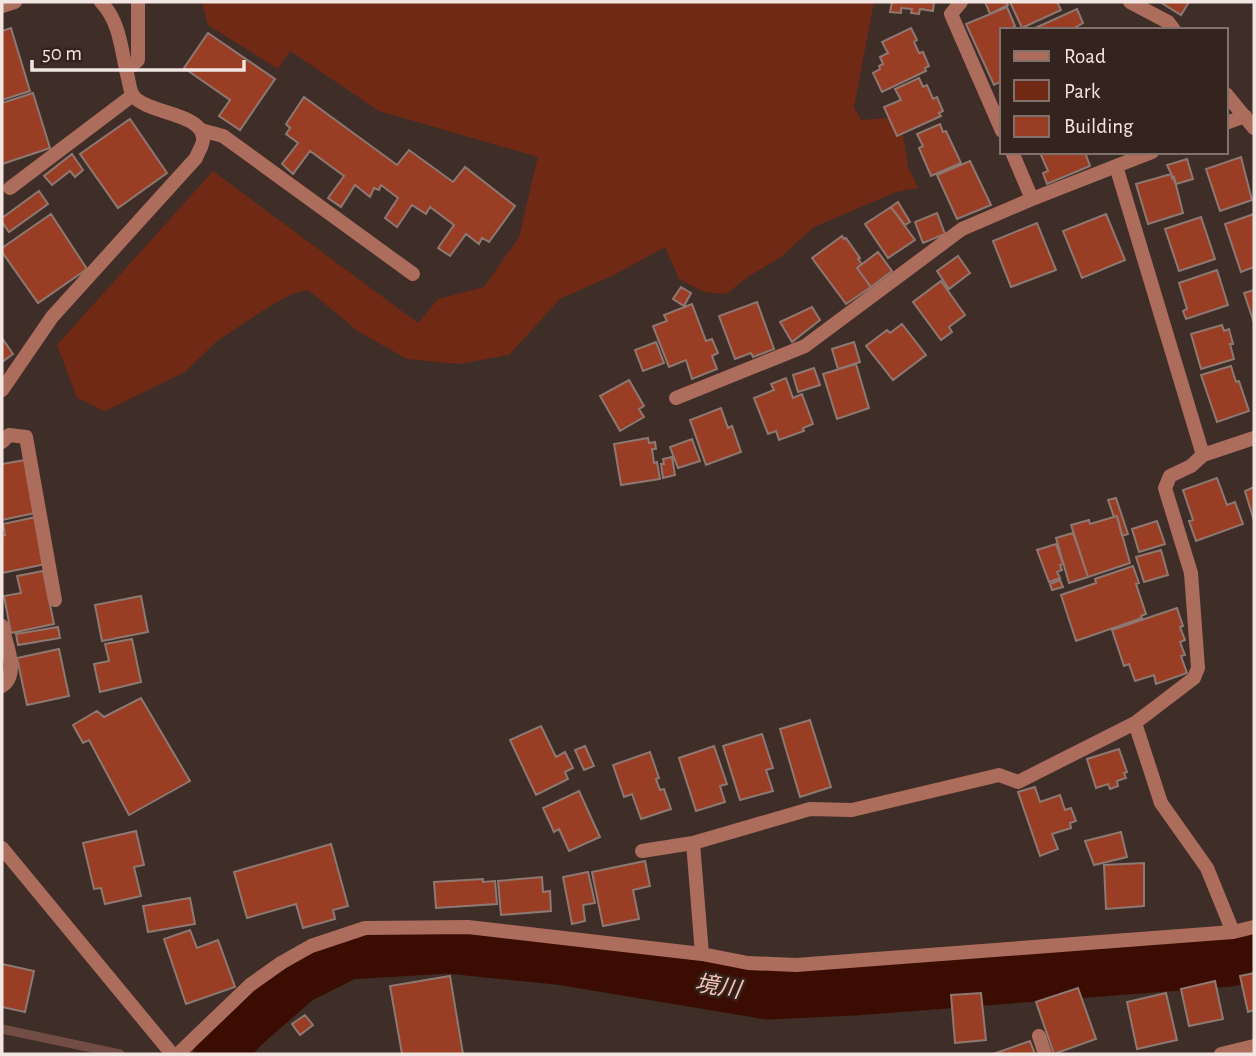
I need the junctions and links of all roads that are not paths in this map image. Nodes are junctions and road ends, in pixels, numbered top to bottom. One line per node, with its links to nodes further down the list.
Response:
1 (15, 2): 6 (street)
2 (101, 2): 8 (street)
3 (138, 2): 8 (street)
4 (961, 2): 13 (street)
5 (1130, 2): 7 (street)
6 (2, 6)
7 (1172, 28)
8 (126, 70): 9 (street)
9 (132, 95): 14 (street); 18 (street)
10 (1228, 96): 11 (street)
11 (1249, 122): 12 (street)
12 (1228, 123)
13 (1000, 126)
14 (201, 130): 20 (street); 21 (street)
15 (1013, 154): 19 (street)
16 (1147, 154): 17 (street)
17 (1116, 166): 19 (street); 25 (street)
18 (10, 188)
19 (1032, 199): 22 (street)
20 (413, 274)
21 (2, 390)
22 (676, 398)
23 (1254, 438): 25 (street)
24 (2, 442): 26 (street)
25 (1203, 455): 29 (street)
26 (55, 600)
27 (2, 626): 28 (street)
28 (2, 686)
29 (1135, 723): 30 (street); 34 (street)
30 (693, 843): 32 (street); 35 (street)
31 (2, 848): 38 (street)
32 (642, 851)
33 (1254, 927): 34 (street)
34 (1233, 932): 35 (street)
35 (702, 954): 39 (street)
36 (1039, 1036): 40 (street)
37 (1254, 1046): 41 (street)
38 (172, 1054)
39 (178, 1054)
40 (1045, 1054)
41 (1221, 1054)

